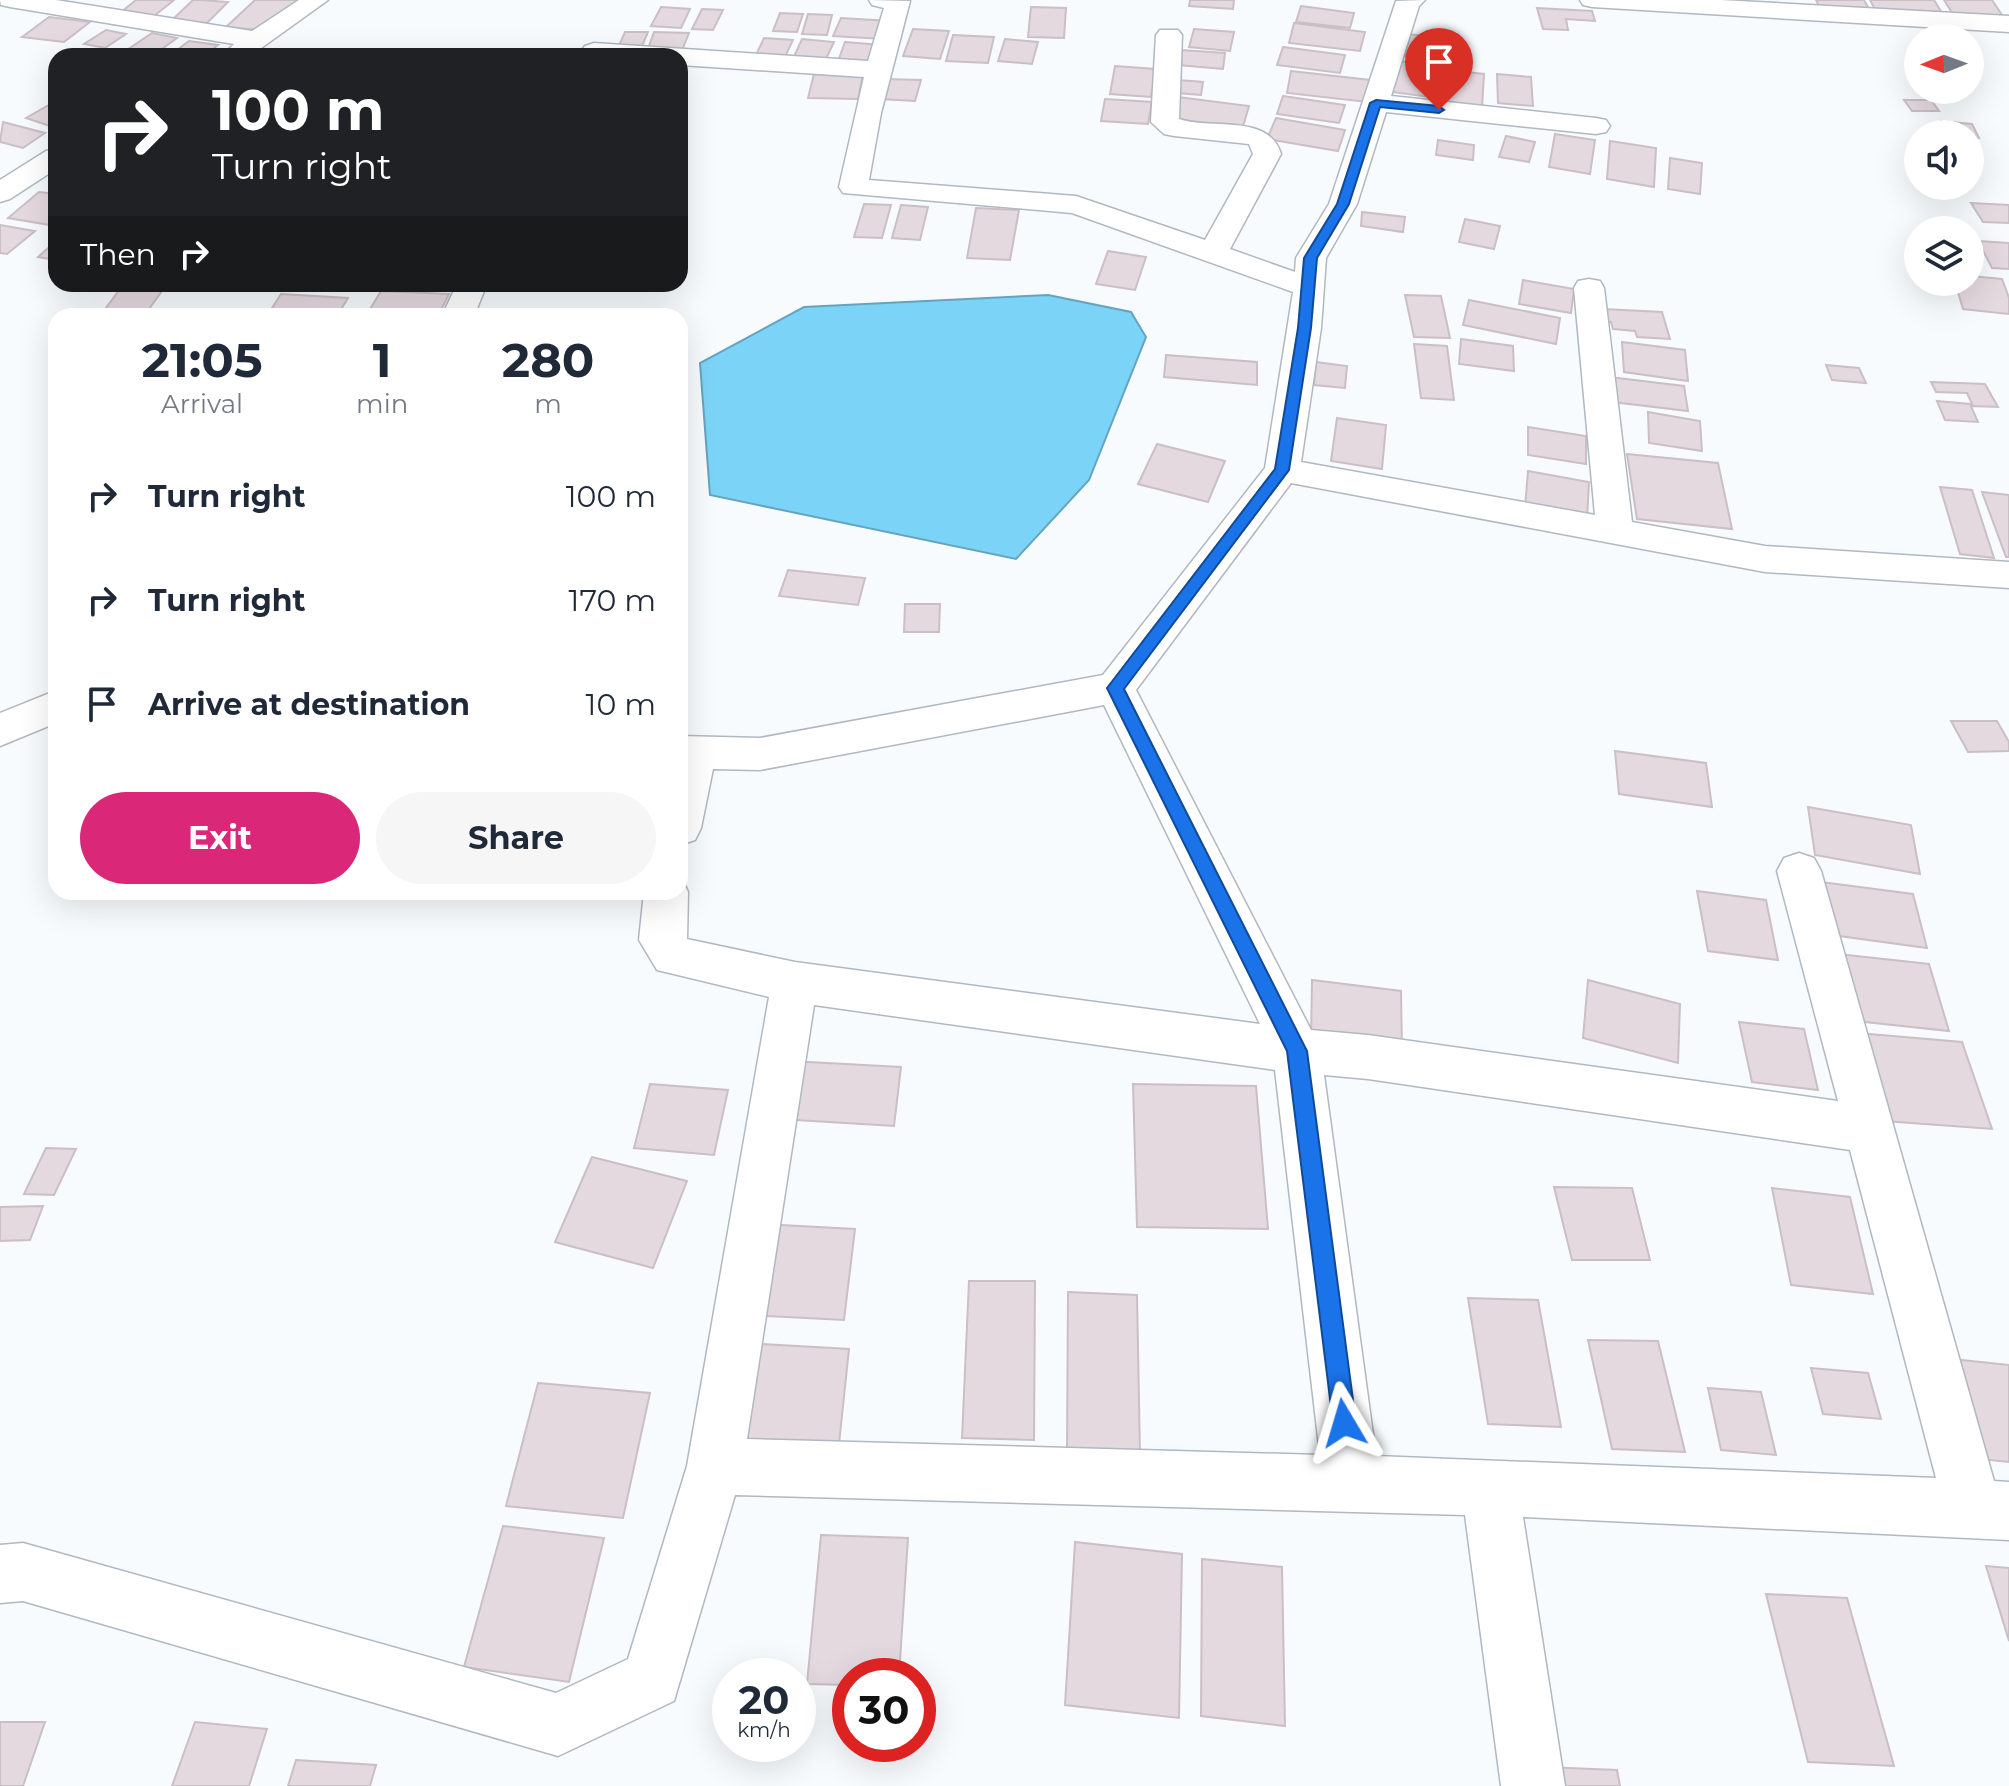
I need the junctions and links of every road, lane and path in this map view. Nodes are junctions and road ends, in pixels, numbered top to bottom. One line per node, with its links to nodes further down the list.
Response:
1 (10, 0): 8 (street)
2 (316, 0): 8 (street)
3 (881, 0): 11 (street)
4 (1413, 0): 12 (street)
5 (1592, 0): 6 (street)
6 (2009, 24)
7 (1169, 35): 17 (street)
8 (258, 40): 9 (street)
9 (245, 48)
10 (688, 58): 11 (street)
11 (881, 70): 17 (street)
12 (1376, 103): 13 (street); 18 (street)
13 (1596, 126)
14 (48, 162): 16 (street)
15 (48, 185): 16 (street)
16 (10, 186)
17 (1213, 253): 18 (street)
18 (1308, 287): 20 (street)
19 (1589, 288): 21 (street)
20 (1282, 470): 21 (street); 23 (street)
21 (1615, 531): 22 (street)
22 (2009, 575)
23 (1115, 688): 26 (street); 30 (street)
24 (48, 709): 25 (street)
25 (0, 730)
26 (688, 752)
27 (1799, 871): 31 (street)
28 (665, 900): 29 (street)
29 (795, 982): 30 (street); 32 (street)
30 (1297, 1051): 31 (street); 33 (street)
31 (1868, 1129): 35 (street)
32 (715, 1466): 33 (street); 36 (street)
33 (1352, 1485): 34 (street)
34 (1490, 1489): 35 (street); 37 (street)
35 (1991, 1510)
36 (0, 1574)
37 (1533, 1786)

